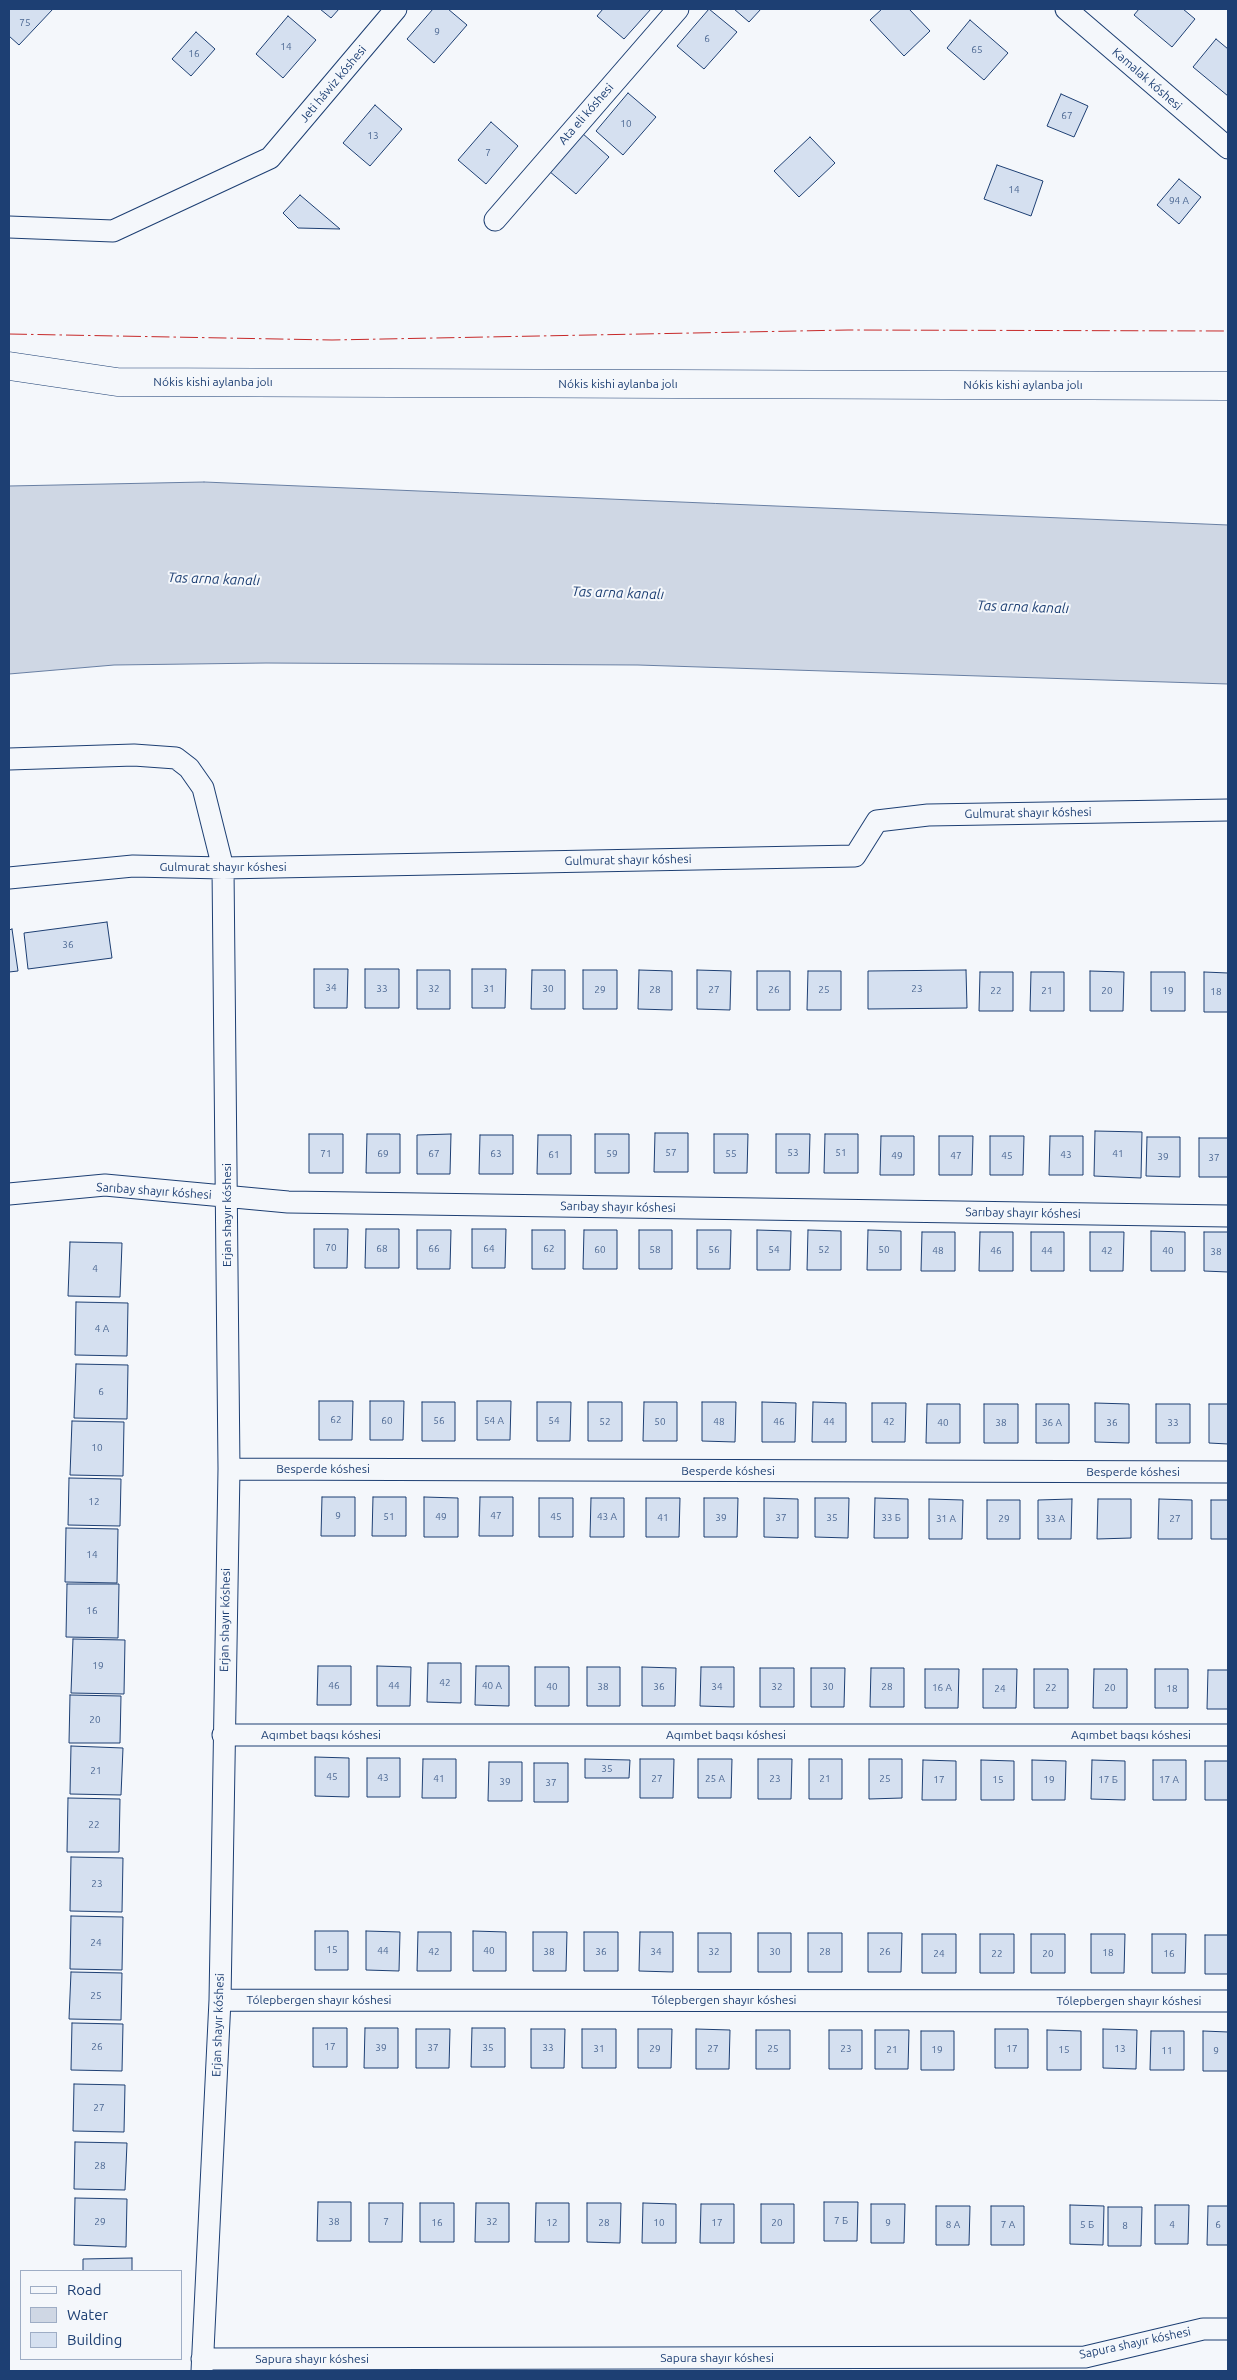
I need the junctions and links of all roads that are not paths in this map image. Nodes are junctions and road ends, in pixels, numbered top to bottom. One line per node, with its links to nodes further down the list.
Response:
1 (396, 9): 6 (street, Jeti háwiz kóshesi)
2 (678, 9): 5 (street, Ata eli kóshesi)
3 (1066, 9): 4 (street, Kamalak kóshesi)
4 (1228, 148)
5 (494, 220)
6 (9, 227)
7 (9, 366): 8 (main road, Nókis kishi aylanba jolı)
8 (1228, 386)
9 (9, 759): 11 (street, Erjan shayır kóshesi)
10 (1228, 810): 11 (street, Gulmurat shayır kóshesi)
11 (223, 868): 12 (street, Gulmurat shayır kóshesi); 14 (street, Erjan shayır kóshesi)
12 (9, 878)
13 (9, 1194): 14 (street, Sarıbay shayır kóshesi)
14 (228, 1196): 15 (street, Sarıbay shayır kóshesi); 16 (street, Erjan shayır kóshesi)
15 (1228, 1216)
16 (228, 1469): 17 (street, Besperde kóshesi); 18 (street, Erjan shayır kóshesi)
17 (1228, 1472)
18 (223, 1735): 19 (street, Aqımbet baqsı kóshesi); 20 (street, Erjan shayır kóshesi)
19 (1228, 1735)
20 (220, 2000): 21 (street, Tólepbergen shayır kóshesi); 23 (street, Erjan shayır kóshesi)
21 (1228, 2001)
22 (1228, 2329): 23 (street, Sapura shayır kóshesi)
23 (202, 2365)

